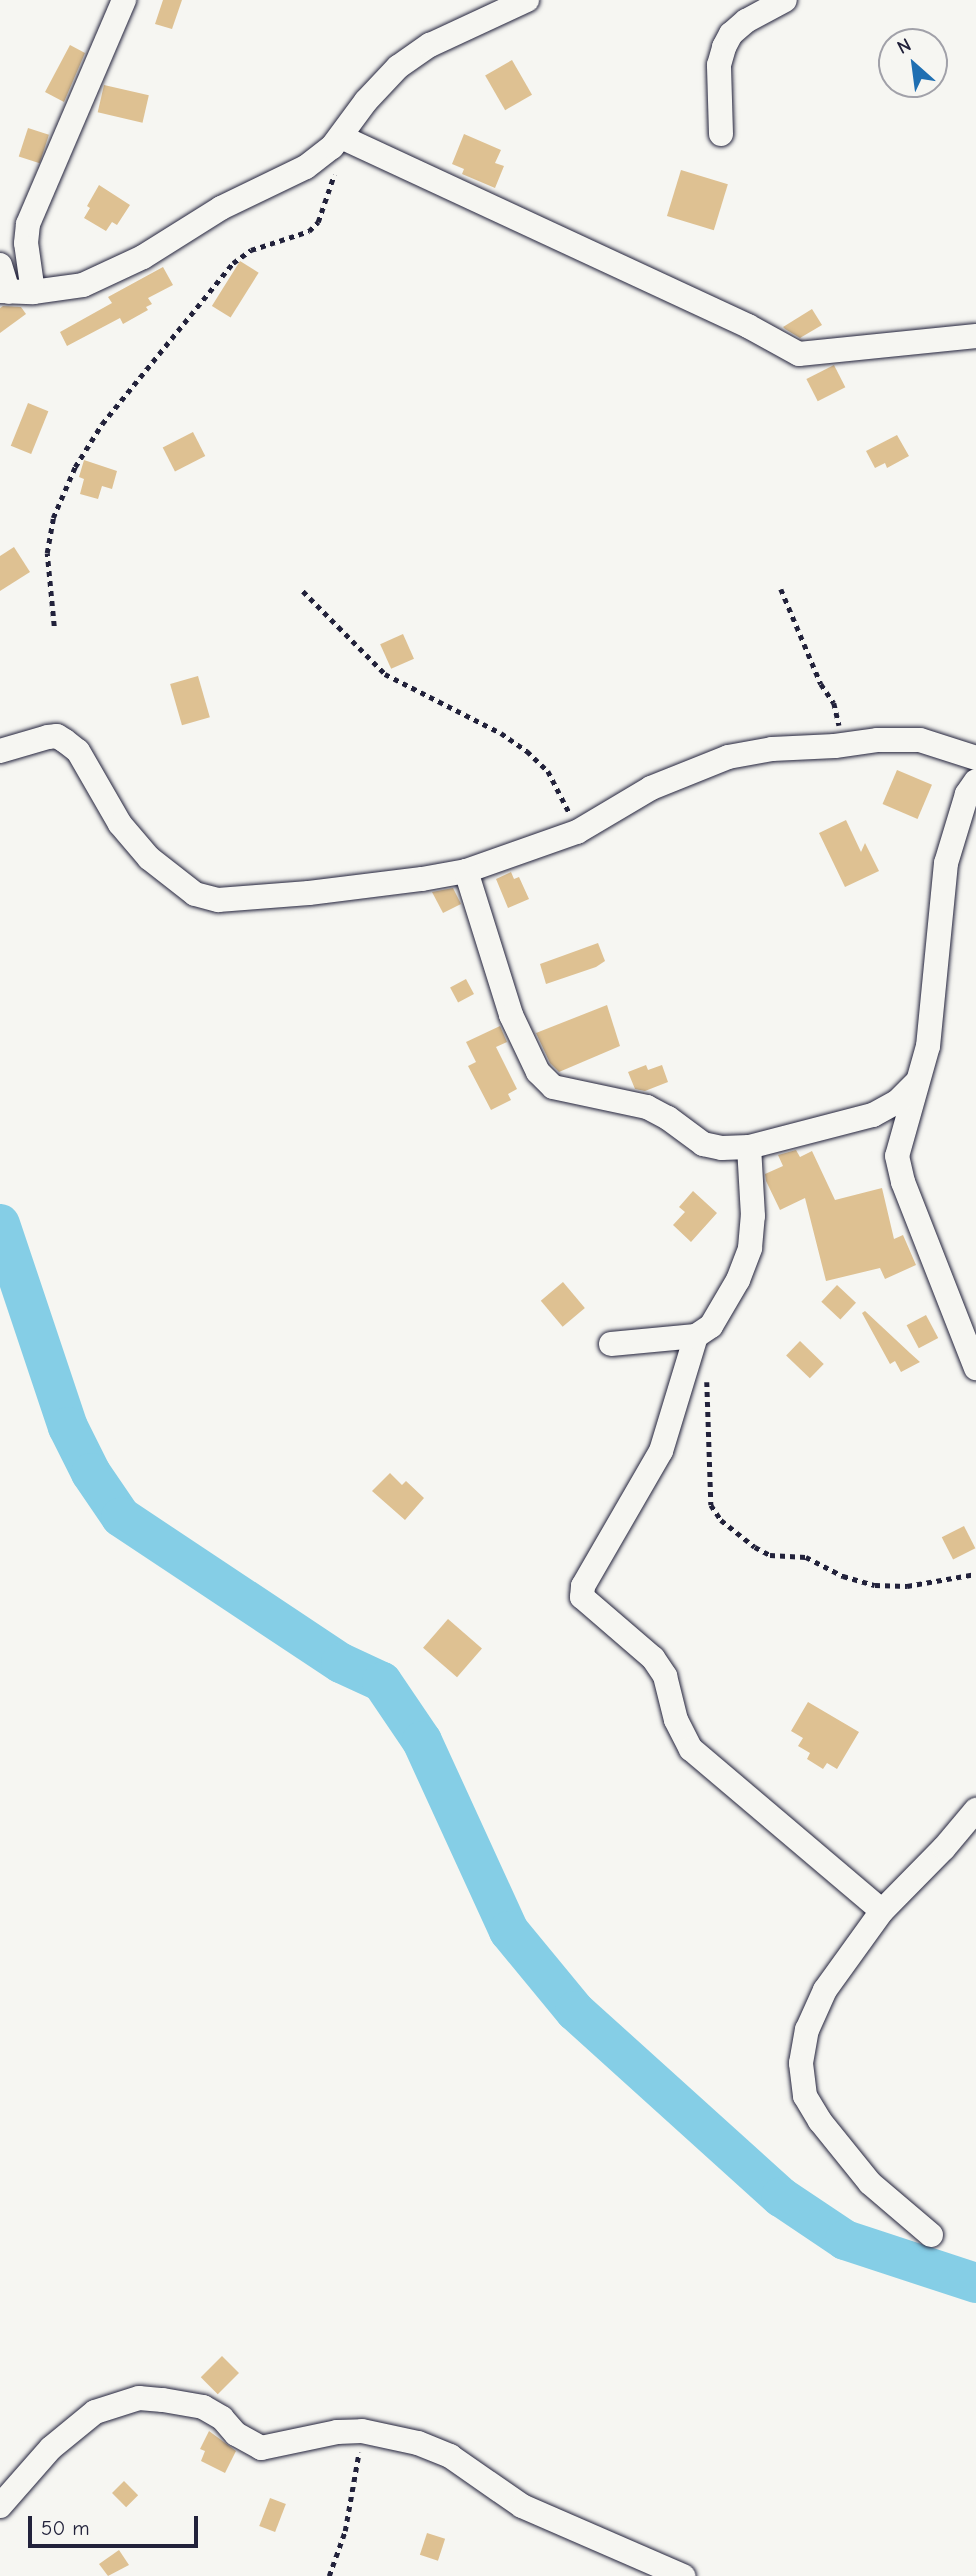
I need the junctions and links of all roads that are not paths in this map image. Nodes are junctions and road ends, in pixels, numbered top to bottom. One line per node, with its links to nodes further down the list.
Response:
1 (124, 0): 8 (street)
2 (527, 0): 5 (street)
3 (785, 0): 4 (street)
4 (721, 134)
5 (336, 141): 8 (street); 9 (street)
6 (0, 265): 7 (street)
7 (4, 291): 8 (street)
8 (33, 292)
9 (976, 337)
10 (0, 751): 13 (street)
11 (976, 758): 13 (street)
12 (976, 781): 14 (street)
13 (466, 871): 15 (street)
14 (916, 1083): 15 (street); 18 (street)
15 (749, 1147): 16 (street)
16 (693, 1343): 17 (street); 20 (street)
17 (611, 1344)
18 (976, 1368)
19 (976, 1810): 20 (street)
20 (882, 1911): 21 (street)
21 (930, 2235)
22 (0, 2505): 23 (street)
23 (683, 2576)

